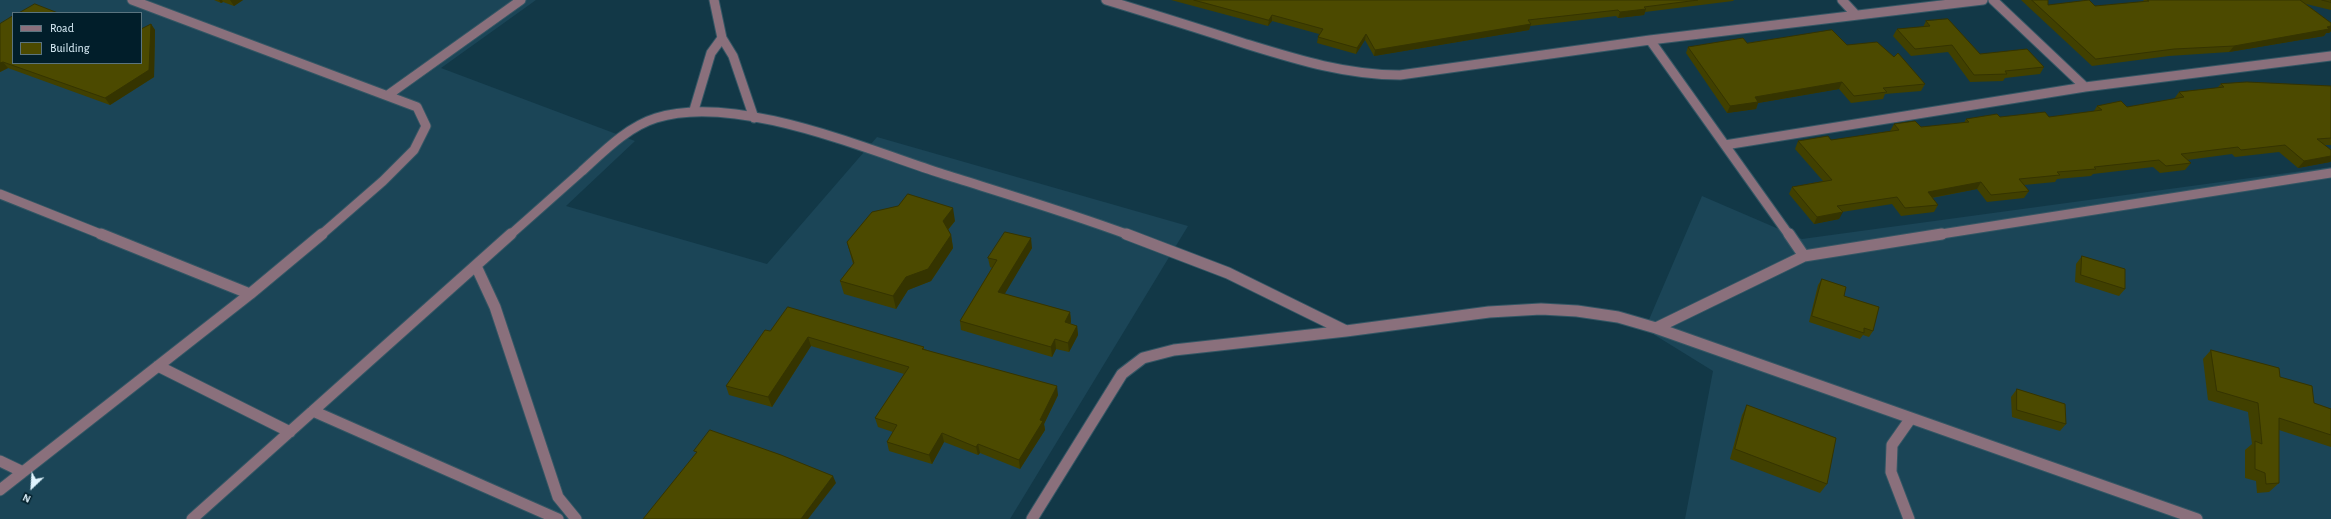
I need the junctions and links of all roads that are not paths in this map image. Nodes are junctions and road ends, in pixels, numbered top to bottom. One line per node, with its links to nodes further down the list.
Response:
1 (132, 0): 13 (street)
2 (521, 0): 13 (street)
3 (714, 0): 9 (street)
4 (1106, 0): 10 (street)
5 (1842, 0): 8 (street)
6 (1983, 0): 8 (street)
7 (1993, 0): 12 (street)
8 (1856, 15): 10 (street)
9 (722, 38): 14 (street); 15 (street)
10 (1650, 40): 16 (street)
11 (2331, 56): 12 (street)
12 (2085, 87): 16 (street)
13 (388, 95): 21 (street)
14 (694, 110): 15 (street); 20 (street)
15 (754, 118): 23 (street)
16 (1725, 145): 19 (street)
17 (2331, 173): 19 (street)
18 (0, 194): 21 (street)
19 (1804, 256): 22 (street)
20 (476, 266): 25 (street); 33 (street)
21 (250, 294): 24 (street)
22 (1656, 328): 23 (street); 26 (street)
23 (1346, 331): 34 (street)
24 (158, 366): 27 (street); 29 (street)
25 (313, 411): 27 (street); 32 (street)
26 (1911, 418): 35 (street); 36 (street)
27 (290, 432): 31 (street)
28 (0, 461): 29 (street)
29 (23, 472): 30 (street)
30 (0, 490)
31 (192, 519)
32 (558, 519)
33 (576, 519)
34 (1032, 519)
35 (1909, 519)
36 (2198, 519)

